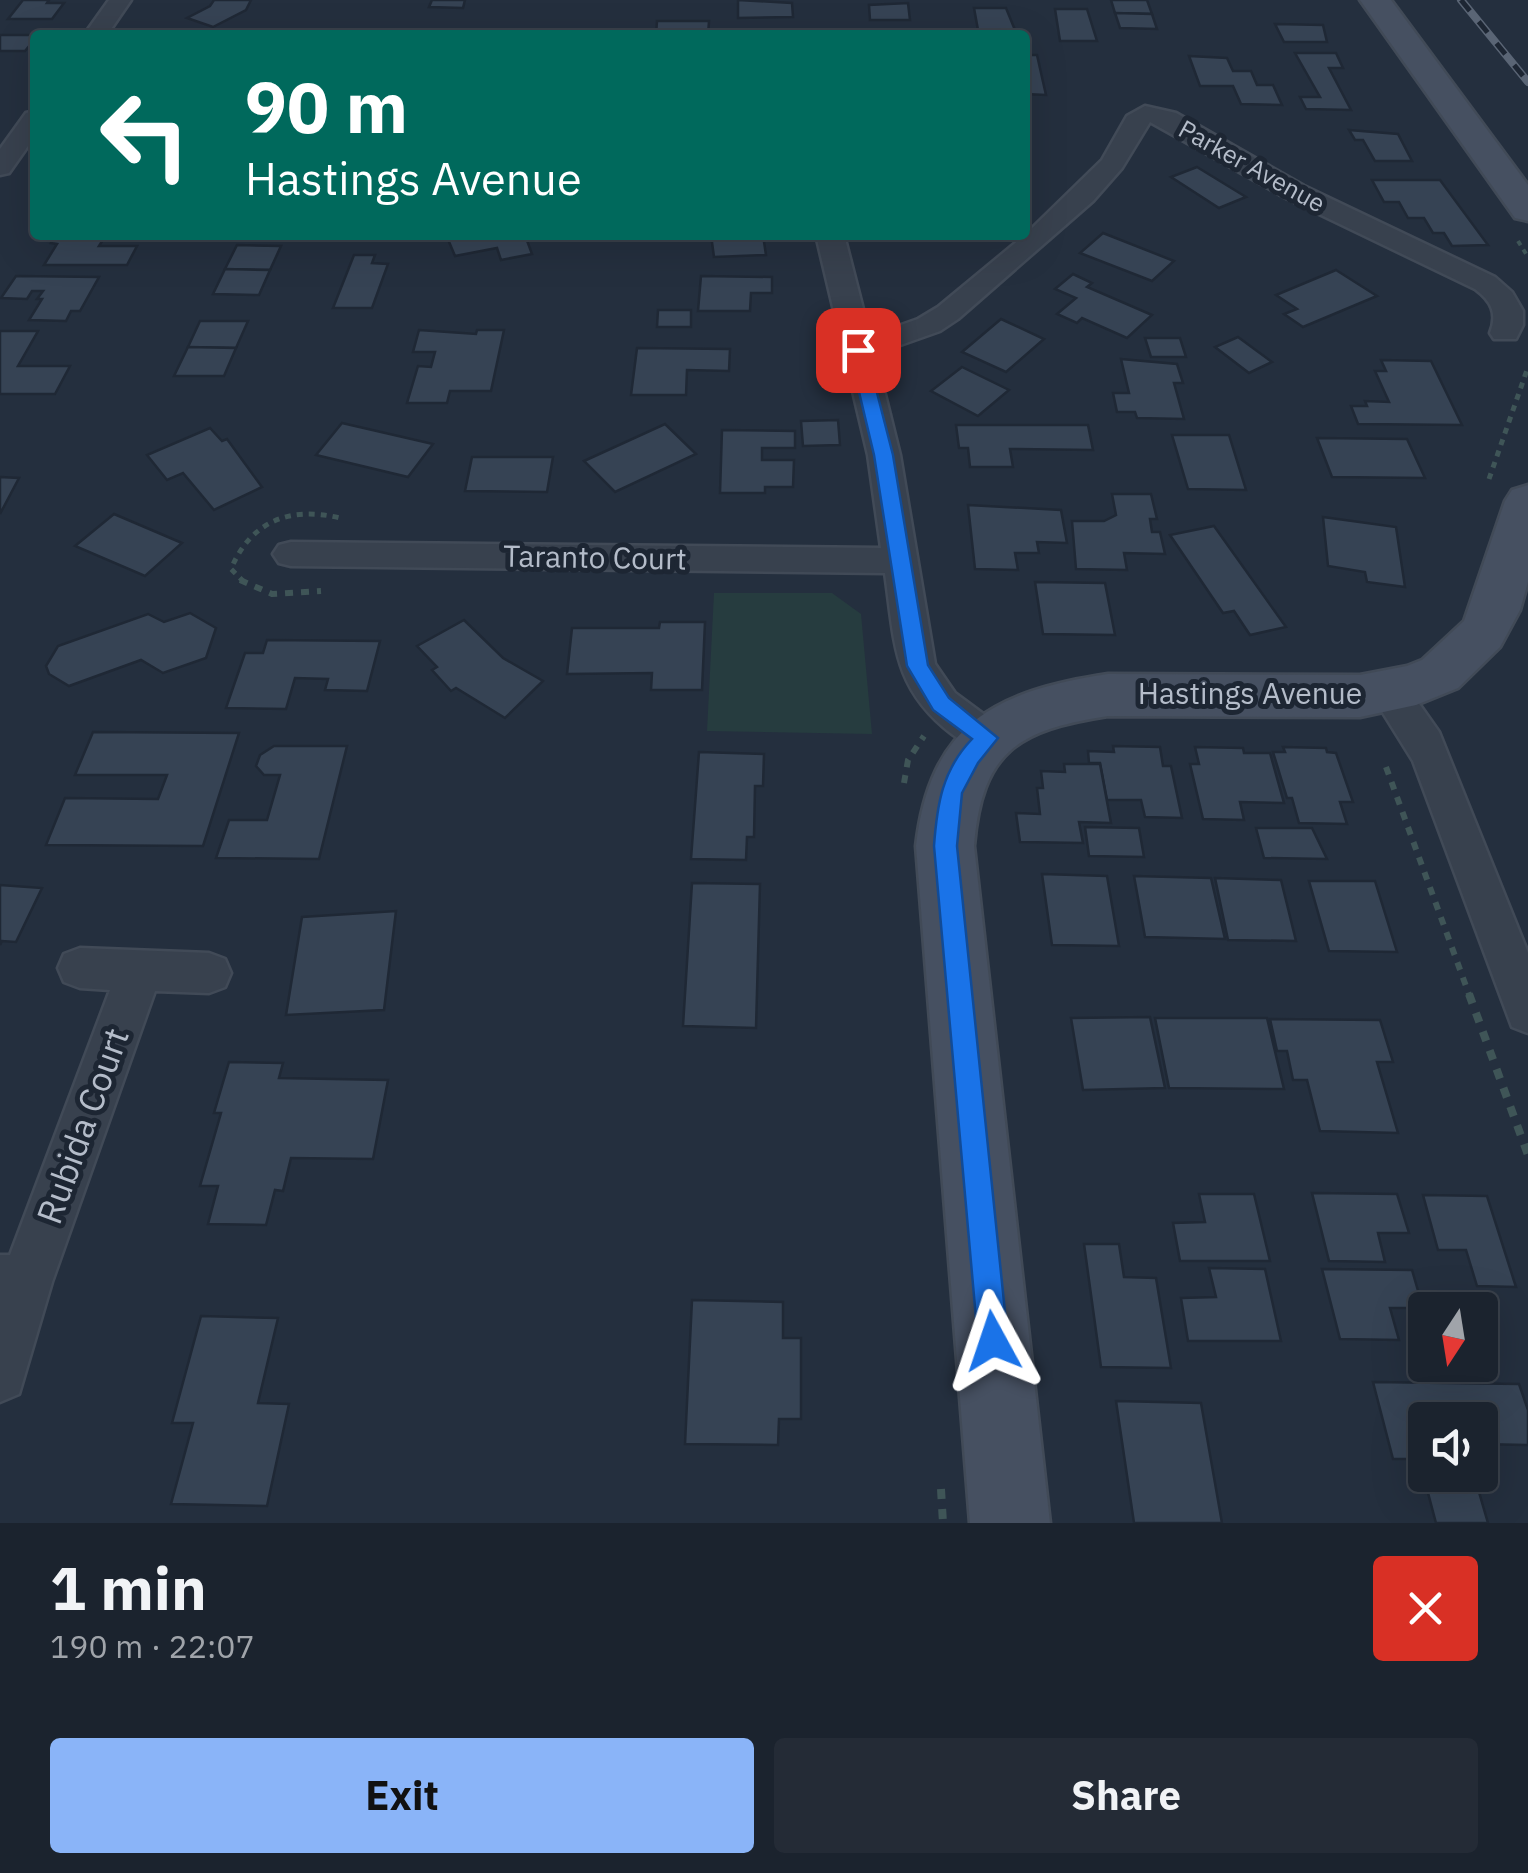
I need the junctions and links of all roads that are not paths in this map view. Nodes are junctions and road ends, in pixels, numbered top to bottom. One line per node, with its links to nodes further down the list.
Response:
1 (120, 0): 3 (street)
2 (1375, 0): 6 (main road)
3 (99, 30)
4 (30, 124): 5 (street)
5 (5, 153)
6 (1528, 210)
7 (831, 240): 9 (street)
8 (1505, 332): 9 (street, Parker Avenue)
9 (858, 350): 12 (street)
10 (1507, 495): 13 (main road, Hastings Avenue)
11 (291, 554): 12 (street, Taranto Court)
12 (900, 562): 14 (street)
13 (1389, 692): 14 (main road, Hastings Avenue); 18 (street)
14 (987, 738): 21 (main road, Hastings Avenue)
15 (80, 968): 16 (street)
16 (140, 970): 17 (street); 19 (street, Rubida Court)
17 (209, 973)
18 (1528, 1012)
19 (13, 1282): 20 (street, Rubida Court)
20 (0, 1375)
21 (1010, 1523)

